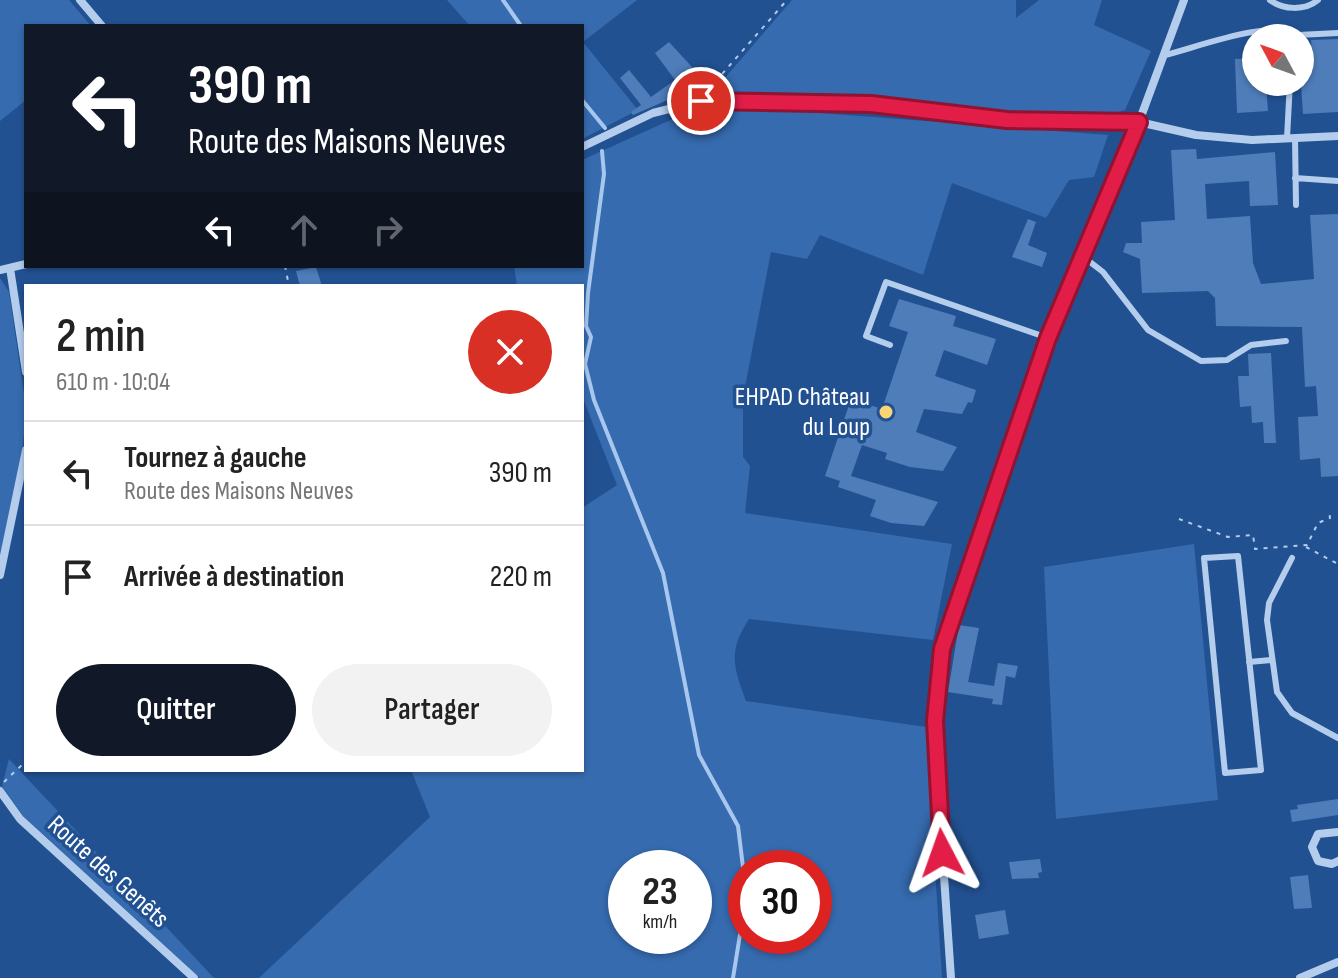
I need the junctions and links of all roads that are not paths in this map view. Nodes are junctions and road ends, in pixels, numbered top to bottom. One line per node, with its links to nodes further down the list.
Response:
1 (80, 0): 5 (street)
2 (1184, 0): 9 (street)
3 (1270, 0): 4 (lane)
4 (1318, 0)
5 (100, 24)
6 (1338, 33): 8 (lane)
7 (1242, 35): 9 (lane)
8 (1314, 35)
9 (1165, 55): 11 (street)
10 (1290, 96): 13 (lane)
11 (1139, 122): 13 (street); 14 (street); 18 (street)
12 (1338, 136): 13 (street)
13 (1291, 138): 15 (lane)
14 (584, 146)
15 (1295, 178): 16 (lane); 17 (lane)
16 (1338, 181)
17 (1296, 205)
18 (1081, 255): 22 (street); 23 (lane)
19 (24, 264): 20 (street)
20 (10, 268): 21 (street); 25 (street)
21 (0, 270)
22 (1048, 338): 24 (lane); 37 (street)
23 (1286, 341)
24 (890, 345)
25 (24, 359)
26 (24, 460): 28 (street)
27 (1292, 558): 29 (lane)
28 (0, 575)
29 (1271, 660): 30 (lane); 31 (lane)
30 (1249, 662): 30 (lane)
31 (1338, 738)
32 (0, 788): 36 (street, Route des Genêts)
33 (1338, 832): 34 (street)
34 (1338, 861)
35 (1338, 962): 38 (street)
36 (194, 978)
37 (951, 978)
38 (1300, 978)

